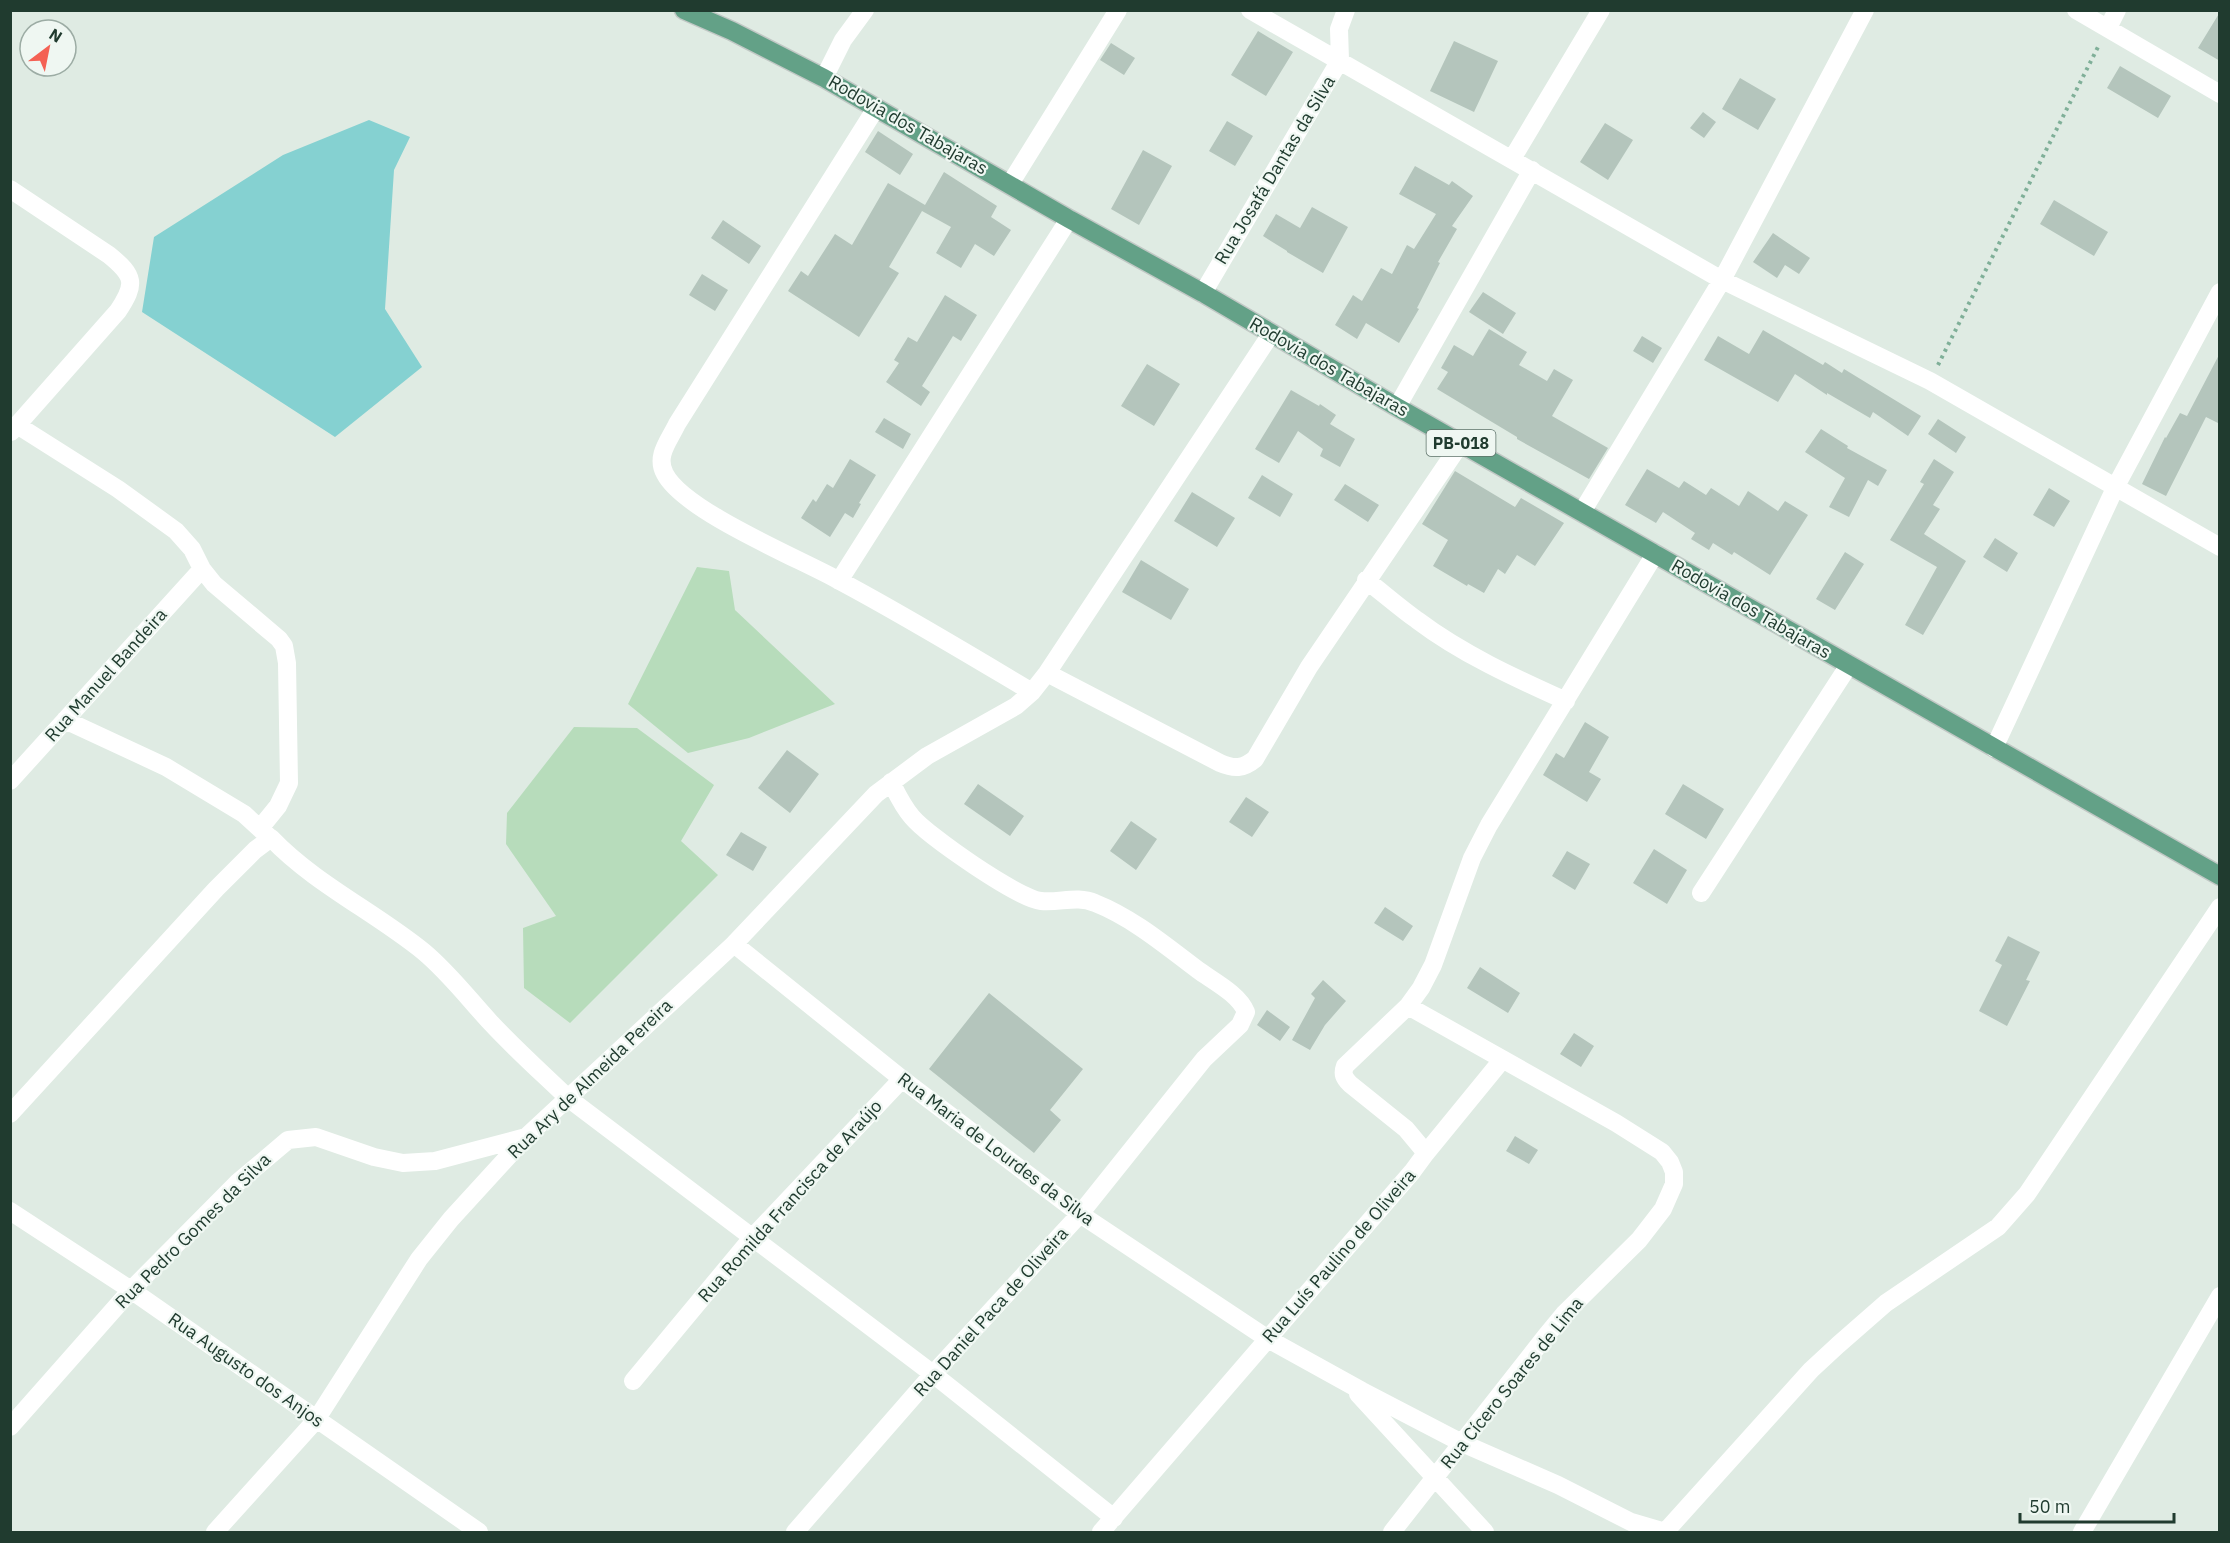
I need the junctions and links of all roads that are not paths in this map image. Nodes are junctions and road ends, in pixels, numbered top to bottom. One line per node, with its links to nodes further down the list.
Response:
1 (684, 10): 12 (main road, Rodovia dos Tabajaras / PB-018)
2 (865, 10): 12 (street)
3 (1118, 10): 17 (street)
4 (1250, 10): 11 (street)
5 (1346, 10): 11 (street, Rua Josafá Dantas da Silva)
6 (1601, 10): 15 (street)
7 (1865, 10): 20 (street)
8 (2076, 10): 10 (street)
9 (2117, 10): 10 (street)
10 (2108, 28): 13 (street)
11 (1340, 60): 15 (street); 22 (street, Rua Josafá Dantas da Silva)
12 (824, 78): 14 (main road, Rodovia dos Tabajaras / PB-018)
13 (2220, 94)
14 (876, 108): 17 (main road, Rodovia dos Tabajaras / PB-018); 33 (street)
15 (1512, 159): 16 (street)
16 (1532, 170): 20 (street); 24 (street)
17 (1010, 184): 19 (main road, Rodovia dos Tabajaras / PB-018)
18 (10, 189): 25 (street)
19 (1069, 219): 22 (main road, Rodovia dos Tabajaras / PB-018); 33 (street)
20 (1722, 280): 27 (street); 28 (street)
21 (2220, 291): 27 (street)
22 (1203, 292): 23 (main road, Rodovia dos Tabajaras / PB-018)
23 (1271, 334): 24 (main road, Rodovia dos Tabajaras / PB-018); 35 (street, Rua Ary de Almeida Pereira)
24 (1397, 407): 26 (main road, Rodovia dos Tabajaras / PB-018)
25 (14, 429): 31 (street)
26 (1461, 443): 28 (main road, Rodovia dos Tabajaras / PB-018); 32 (street)
27 (2116, 486): 29 (street); 39 (street)
28 (1582, 512): 30 (main road, Rodovia dos Tabajaras / PB-018)
29 (2220, 547)
30 (1654, 554): 34 (main road, Rodovia dos Tabajaras / PB-018); 37 (street, Rua Luís Paulino de Oliveira)
31 (202, 569): 38 (street, Rua Manuel Bandeira); 42 (street)
32 (1366, 580): 35 (street); 37 (street)
33 (839, 581): 36 (street)
34 (1849, 665): 39 (main road, Rodovia dos Tabajaras / PB-018); 44 (street)
35 (1047, 673): 36 (street, Rua Ary de Almeida Pereira)
36 (1032, 692): 41 (street, Rua Ary de Almeida Pereira)
37 (1566, 701): 47 (street, Rua Luís Paulino de Oliveira)
38 (65, 720): 40 (street, Rua Manuel Bandeira); 42 (street)
39 (1994, 748): 43 (main road, Rodovia dos Tabajaras / PB-018)
40 (10, 781)
41 (891, 782): 46 (street, Rua Ary de Almeida Pereira); 55 (street, Rua Daniel Paca de Oliveira)
42 (266, 833): 50 (street); 51 (street)
43 (2220, 876)
44 (1701, 893)
45 (2220, 907): 74 (street)
46 (734, 944): 49 (street, Rua Maria de Lourdes da Silva); 50 (street, Rua Ary de Almeida Pereira)
47 (1408, 1006): 48 (street, Rua Cícero Soares de Lima); 53 (street, Rua Luís Paulino de Oliveira)
48 (1502, 1060): 53 (street); 65 (street, Rua Cícero Soares de Lima)
49 (902, 1079): 55 (street, Rua Maria de Lourdes da Silva); 56 (street, Rua Romilda Francisca de Araújo)
50 (568, 1098): 52 (street, Rua Ary de Almeida Pereira); 56 (street)
51 (10, 1114)
52 (526, 1137): 57 (street, Rua Pedro Gomes da Silva); 63 (street, Rua Ary de Almeida Pereira)
53 (1426, 1153): 59 (street, Rua Luís Paulino de Oliveira)
54 (10, 1211): 57 (street, Rua Augusto dos Anjos)
55 (1080, 1214): 59 (street, Rua Maria de Lourdes da Silva); 60 (street, Rua Daniel Paca de Oliveira)
56 (751, 1239): 60 (street); 61 (street, Rua Romilda Francisca de Araújo)
57 (131, 1290): 63 (street, Rua Augusto dos Anjos); 64 (street, Rua Pedro Gomes da Silva)
58 (2220, 1296): 75 (street)
59 (1268, 1340): 62 (street, Rua Maria de Lourdes da Silva); 67 (street, Rua Luís Paulino de Oliveira)
60 (933, 1374): 67 (street); 70 (street, Rua Daniel Paca de Oliveira)
61 (633, 1381)
62 (1349, 1384): 65 (street, Rua Maria de Lourdes da Silva); 66 (street)
63 (316, 1420): 68 (street, Rua Ary de Almeida Pereira); 69 (street, Rua Augusto dos Anjos)
64 (10, 1427)
65 (1462, 1443): 66 (street, Rua Cícero Soares de Lima); 74 (street, Rua Maria de Lourdes da Silva)
66 (1435, 1478): 72 (street, Rua Cícero Soares de Lima); 73 (street)
67 (1114, 1518): 71 (street, Rua Luís Paulino de Oliveira)
68 (215, 1533)
69 (479, 1533)
70 (795, 1533)
71 (1101, 1533)
72 (1392, 1533)
73 (1485, 1533)
74 (1665, 1533)
75 (2082, 1533)

